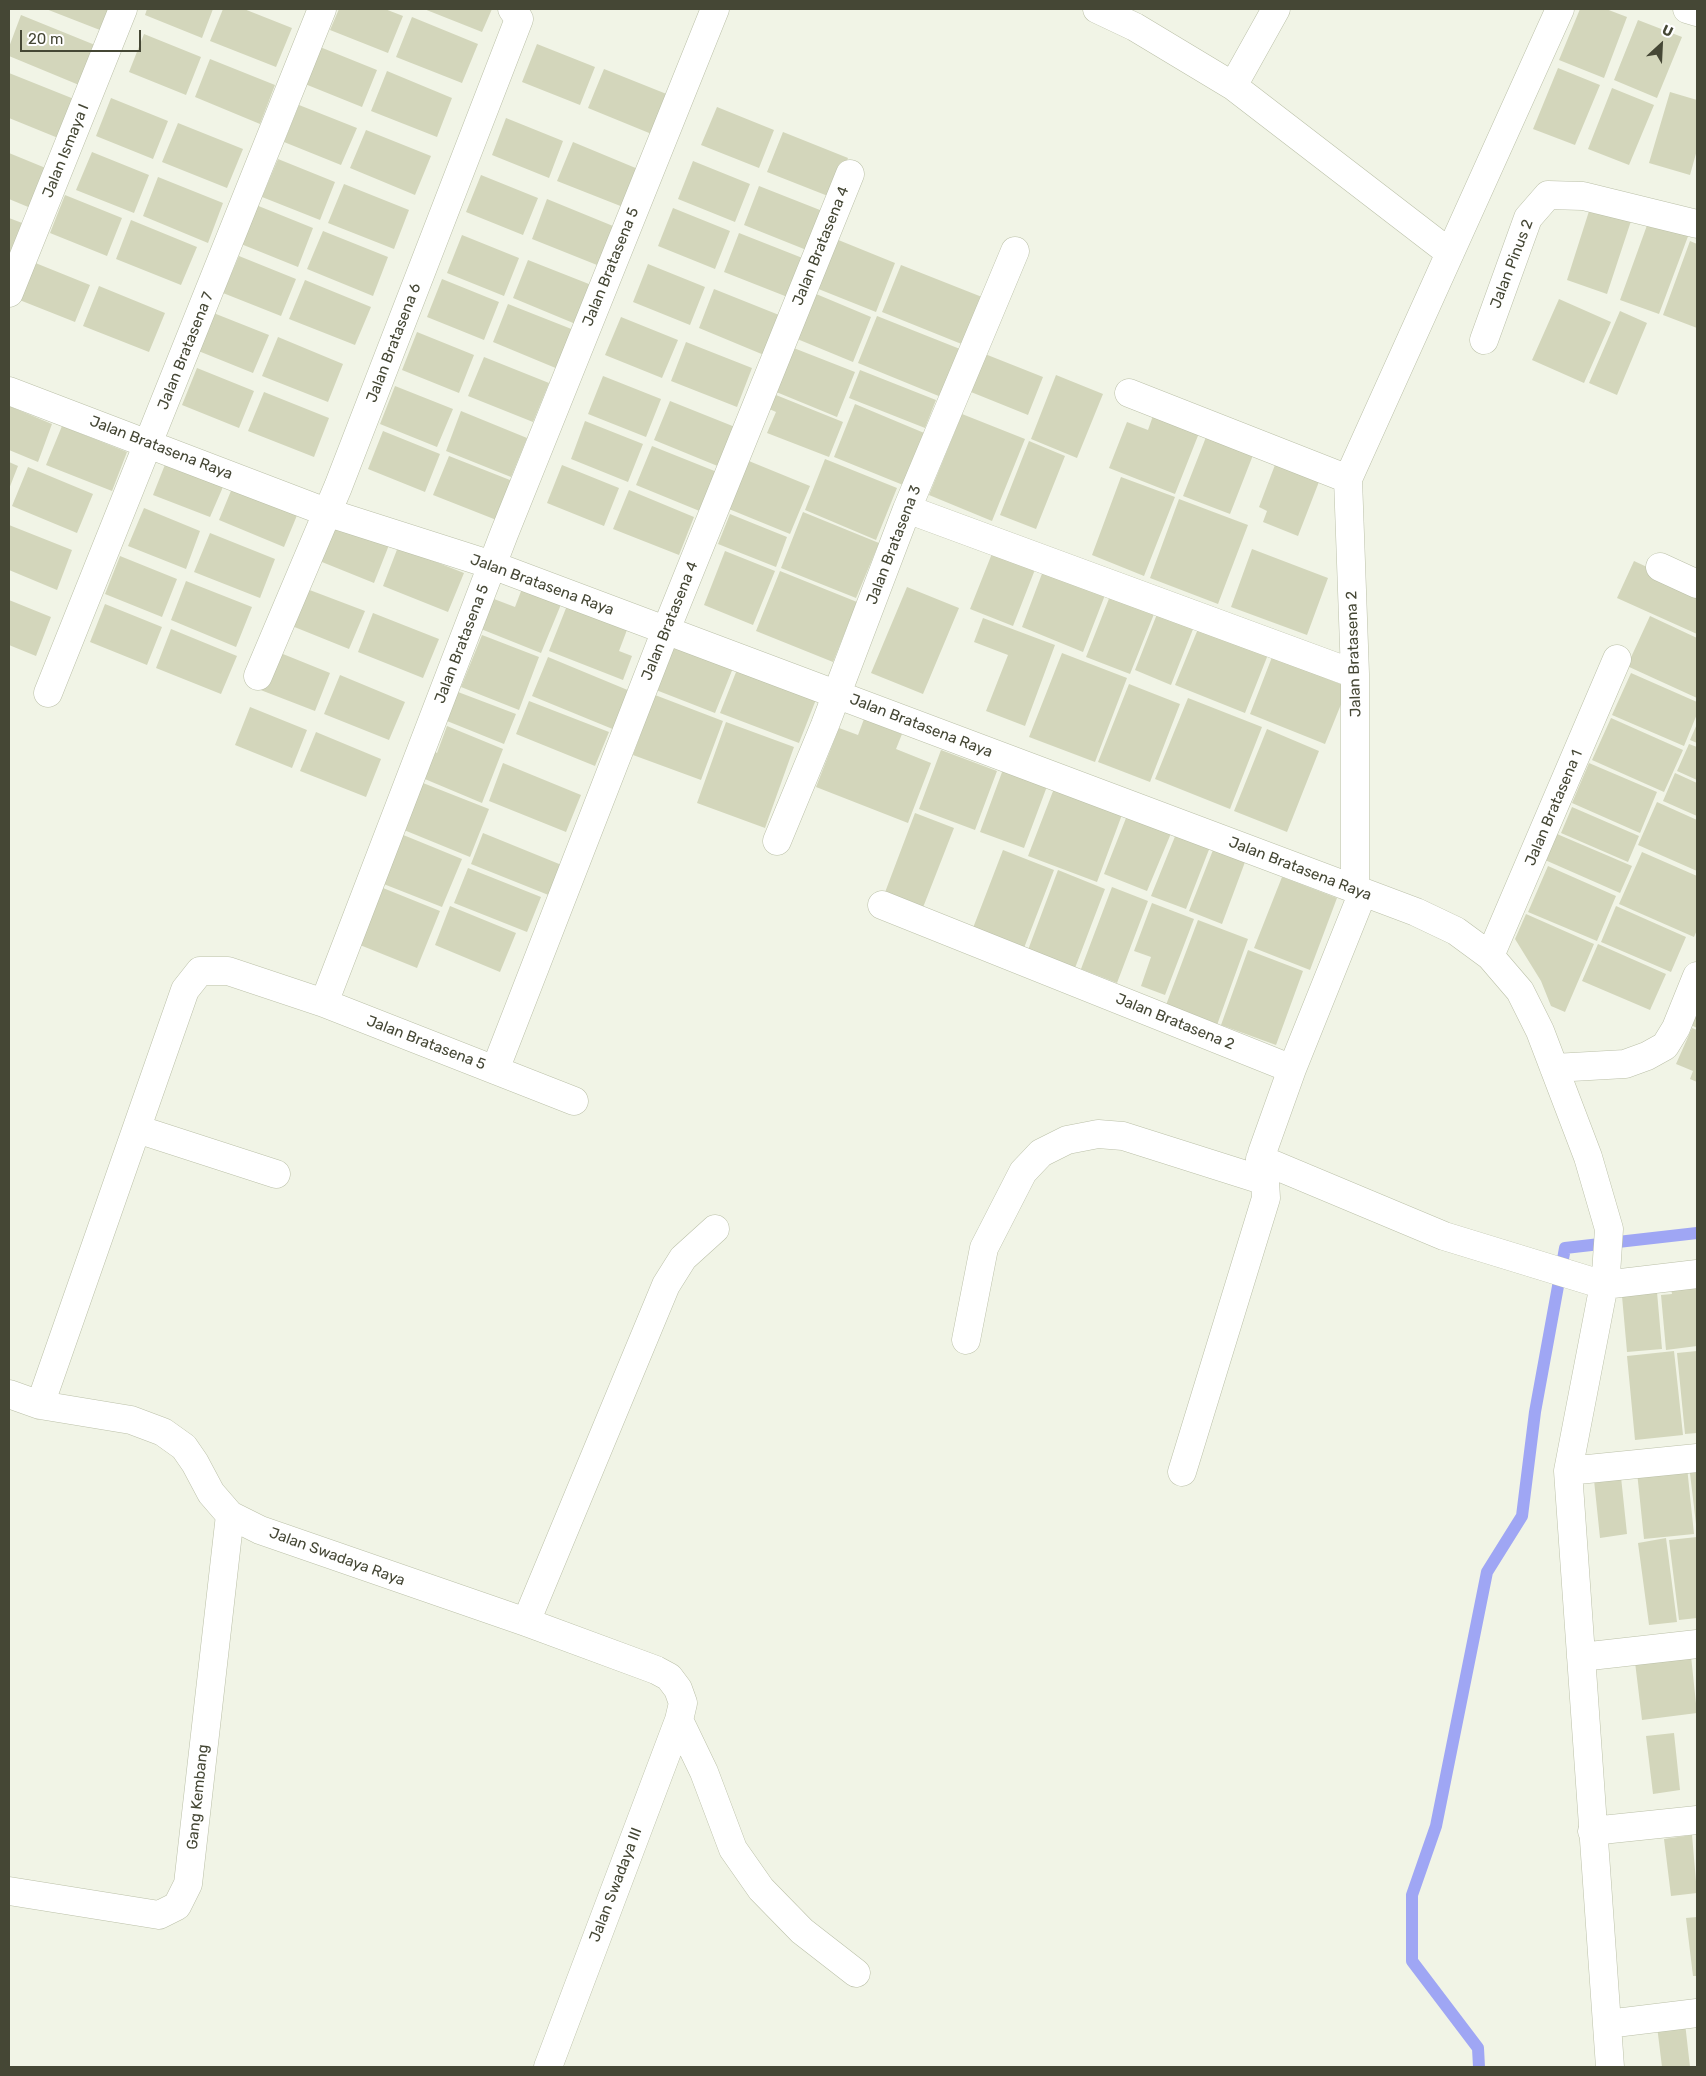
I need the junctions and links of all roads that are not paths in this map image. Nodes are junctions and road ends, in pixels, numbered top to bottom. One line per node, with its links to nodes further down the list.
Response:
1 (123, 9): 16 (street, Jalan Ismaya I)
2 (322, 9): 20 (street, Jalan Bratasena 7)
3 (715, 9): 24 (street, Jalan Bratasena 5)
4 (1097, 9): 10 (street)
5 (1276, 9): 11 (street)
6 (1560, 9): 15 (street)
7 (1687, 9): 9 (street)
8 (519, 12): 23 (street, Jalan Bratasena 6)
9 (1697, 12)
10 (1140, 18): 11 (street)
11 (1233, 86): 15 (street)
12 (850, 174): 27 (street, Jalan Bratasena 4)
13 (1697, 224): 17 (street, Jalan Pinus 2)
14 (1015, 251): 22 (street, Jalan Bratasena 3)
15 (1450, 253): 21 (street)
16 (9, 293)
17 (1484, 340)
18 (9, 391): 20 (street, Jalan Bratasena Raya)
19 (1129, 393): 21 (street)
20 (148, 443): 23 (street, Jalan Bratasena Raya); 31 (street, Jalan Bratasena 7)
21 (1348, 479): 29 (street, Jalan Bratasena 2)
22 (907, 509): 29 (street); 32 (street, Jalan Bratasena 3)
23 (326, 512): 24 (street, Jalan Bratasena Raya); 30 (street, Jalan Bratasena 6)
24 (492, 565): 27 (street, Jalan Bratasena Raya); 38 (street, Jalan Bratasena 5)
25 (1660, 567): 26 (street)
26 (1697, 584)
27 (666, 630): 32 (street, Jalan Bratasena Raya); 41 (street, Jalan Bratasena 4)
28 (1617, 659): 36 (street, Jalan Bratasena 1)
29 (1355, 674): 34 (street, Jalan Bratasena 2)
30 (258, 676)
31 (48, 693)
32 (837, 695): 33 (street, Jalan Bratasena 3); 34 (street, Jalan Bratasena Raya)
33 (777, 841)
34 (1359, 891): 36 (street, Jalan Bratasena Raya); 40 (street, Jalan Bratasena 2)
35 (882, 905): 40 (street, Jalan Bratasena 2)
36 (1490, 956): 39 (street, Jalan Bratasena Raya)
37 (1697, 976): 39 (street)
38 (324, 1003): 41 (street, Jalan Bratasena 5); 43 (street)
39 (1554, 1068): 48 (street, Jalan Bratasena Raya)
40 (1292, 1069): 44 (street)
41 (494, 1070): 42 (street, Jalan Bratasena 5)
42 (574, 1101)
43 (136, 1129): 45 (street); 51 (street)
44 (1263, 1170): 48 (street); 49 (street); 54 (street)
45 (276, 1174)
46 (715, 1229): 56 (street)
47 (1697, 1274): 48 (street)
48 (1604, 1285): 53 (street, Jalan Bratasena Raya)
49 (966, 1340)
50 (9, 1394): 51 (street, Jalan Swadaya Raya)
51 (40, 1405): 55 (street, Jalan Swadaya Raya)
52 (1697, 1458): 53 (street)
53 (1568, 1470): 58 (street, Jalan Bratasena Raya)
54 (1182, 1472)
55 (230, 1515): 56 (street, Jalan Swadaya Raya); 62 (street, Gang Kembang)
56 (526, 1622): 59 (street, Jalan Swadaya Raya)
57 (1697, 1644): 58 (street)
58 (1582, 1657): 61 (street, Jalan Bratasena Raya)
59 (681, 1711): 63 (street, Jalan Swadaya Raya); 66 (street, Jalan Swadaya III)
60 (1697, 1820): 61 (street)
61 (1592, 1831): 65 (street, Jalan Bratasena Raya)
62 (9, 1891)
63 (856, 1973)
64 (1697, 2013): 65 (street)
65 (1607, 2024): 67 (street, Jalan Bratasena Raya)
66 (548, 2067)
67 (1610, 2067)

